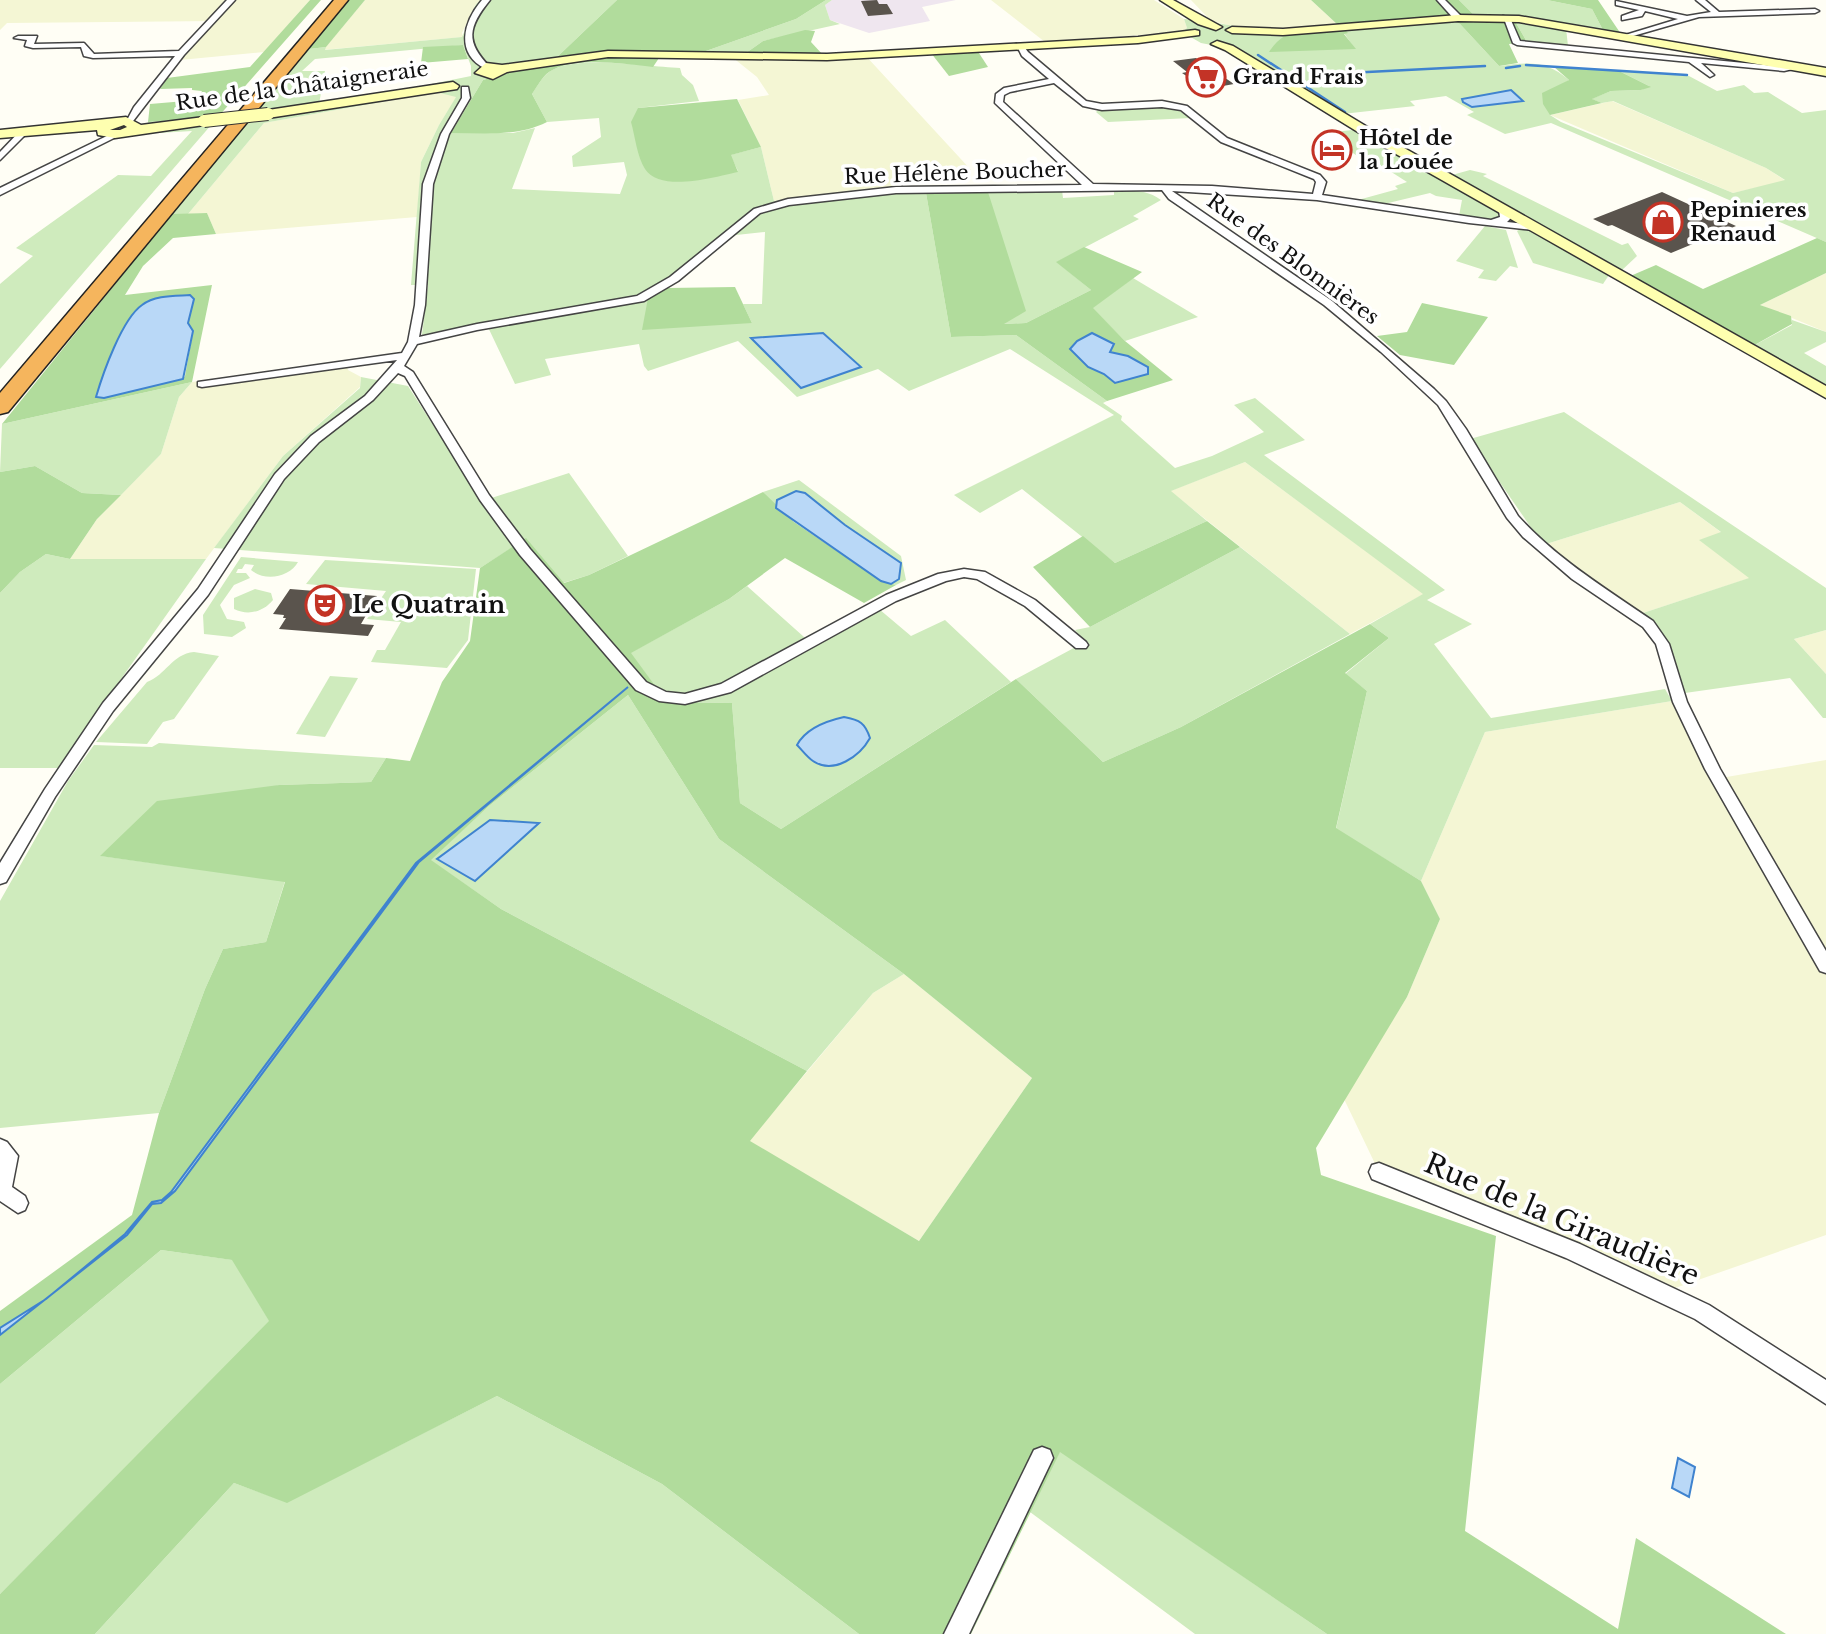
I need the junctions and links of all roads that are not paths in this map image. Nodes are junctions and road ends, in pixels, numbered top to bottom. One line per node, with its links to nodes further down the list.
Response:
1 (231, 0): 27 (street)
2 (328, 0): 52 (highway)
3 (341, 0): 54 (highway)
4 (486, 0): 32 (street)
5 (1159, 0): 20 (street)
6 (1165, 0): 19 (street)
7 (1441, 0): 14 (street)
8 (1700, 0): 13 (street)
9 (1619, 3): 11 (street)
10 (1826, 8): 12 (street)
11 (1643, 9): 16 (street); 18 (street)
12 (1815, 11): 13 (street); 17 (street)
13 (1716, 13): 18 (street)
14 (1458, 18): 15 (street); 22 (street)
15 (1506, 18): 21 (street); 28 (street)
16 (1625, 18)
17 (1826, 18)
18 (1688, 19): 21 (street)
19 (1216, 27): 20 (street); 22 (street)
20 (1197, 34): 24 (street); 25 (street)
21 (1626, 36): 29 (street)
22 (1236, 37): 25 (street); 34 (street)
23 (18, 38): 27 (street)
24 (1162, 38): 26 (street, Rue de la Châtaigneraie)
25 (1217, 44): 34 (street)
26 (1019, 46): 32 (street, Rue de la Châtaigneraie); 33 (street)
27 (181, 53): 35 (street)
28 (1689, 58): 29 (street); 31 (street)
29 (1798, 67): 30 (street)
30 (1826, 72)
31 (1710, 75)
32 (472, 79): 35 (street, Rue de la Châtaigneraie, bridge); 46 (street)
33 (1054, 79): 39 (street); 42 (street)
34 (1287, 82): 43 (street)
35 (120, 126): 36 (street, Rue de la Châtaigneraie); 41 (street)
36 (23, 133): 37 (street, Rue de la Châtaigneraie); 38 (street)
37 (0, 134)
38 (0, 157)
39 (1090, 187): 40 (street, Rue Hélène Boucher); 46 (street, Rue Hélène Boucher)
40 (1165, 188): 42 (street, Rue Hélène Boucher); 57 (street, Rue des Blonnières)
41 (0, 192)
42 (1317, 197): 44 (street, Rue Hélène Boucher)
43 (1504, 211): 44 (street); 45 (street)
44 (1491, 223): 45 (street, Rue Hélène Boucher)
45 (1533, 227): 53 (street)
46 (413, 342): 47 (street)
47 (406, 357): 48 (street); 51 (street)
48 (398, 368): 49 (street); 50 (street)
49 (388, 379): 50 (street); 56 (street)
50 (412, 383): 55 (street)
51 (202, 384)
52 (0, 385)
53 (1826, 393)
54 (0, 407)
55 (1081, 645)
56 (0, 877)
57 (1826, 966)
58 (0, 1148): 60 (street)
59 (1379, 1172): 61 (street, Rue de la Giraudière)
60 (18, 1203)
61 (1826, 1393)
62 (1042, 1458): 63 (street)
63 (956, 1634)

